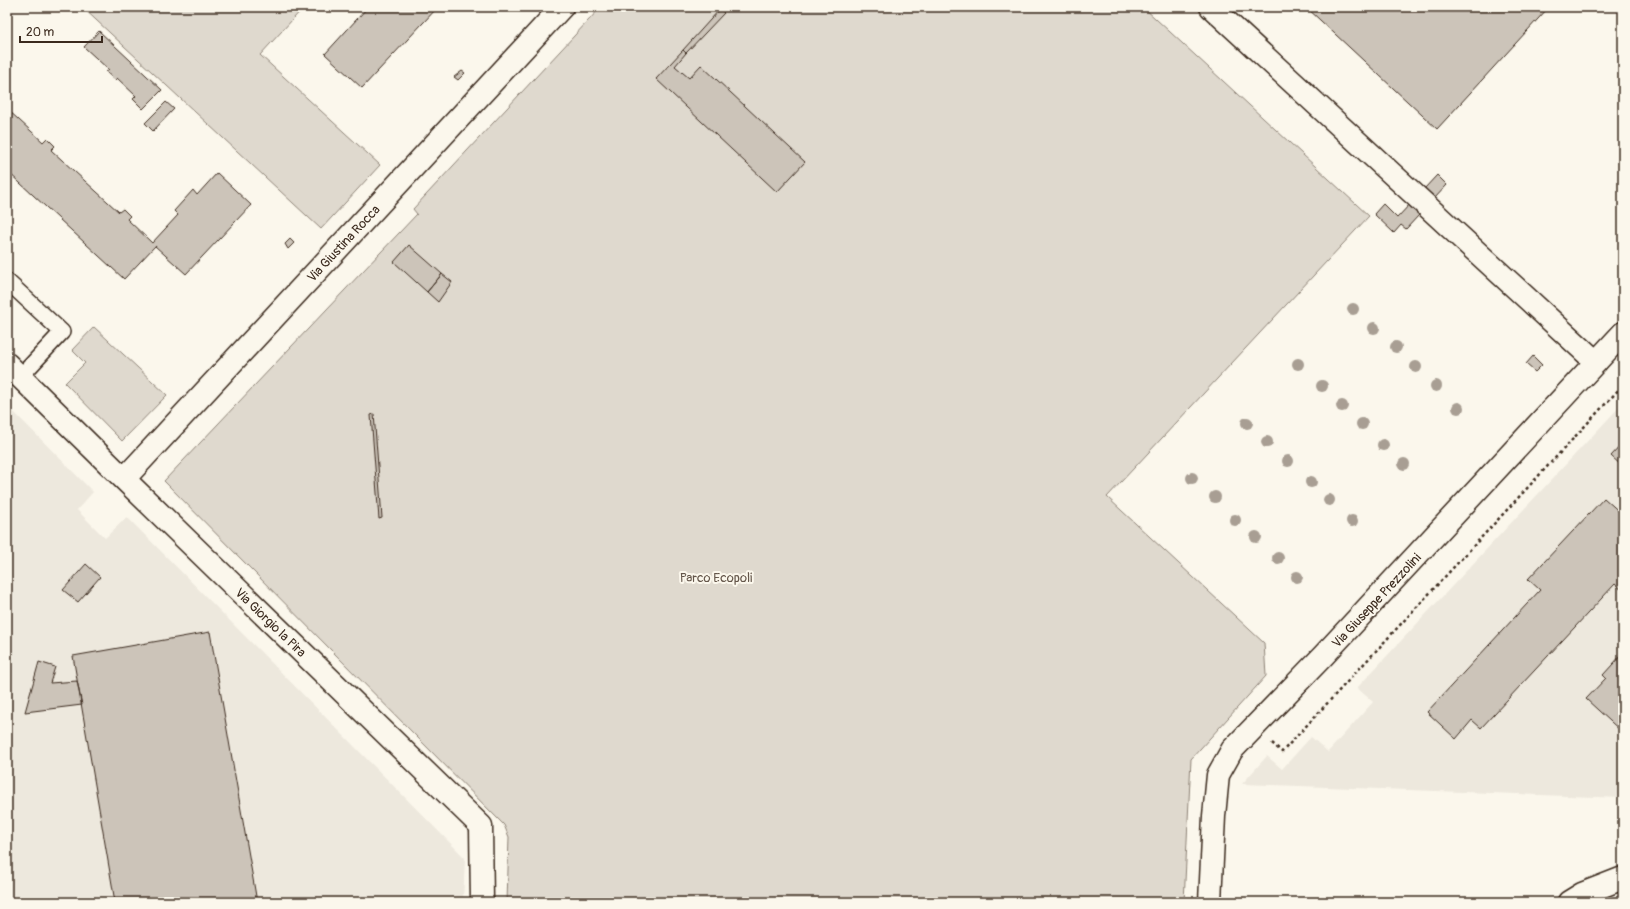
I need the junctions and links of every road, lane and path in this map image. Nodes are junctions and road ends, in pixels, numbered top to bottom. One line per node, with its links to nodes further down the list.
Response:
1 (562, 7): 8 (street, Via Giustina Rocca)
2 (1211, 7): 5 (street)
3 (7, 280): 6 (lane)
4 (1623, 333): 5 (street, Via Giuseppe Prezzolini)
5 (1596, 362): 9 (street, Via Giuseppe Prezzolini)
6 (14, 370): 8 (street, Via Giorgio la Pira)
7 (1623, 385): 9 (path)
8 (124, 479): 11 (street, Via Giorgio la Pira)
9 (1254, 727): 12 (street, Via Giuseppe Prezzolini)
10 (1623, 878): 13 (street)
11 (482, 902)
12 (1210, 902)
13 (1569, 902)

